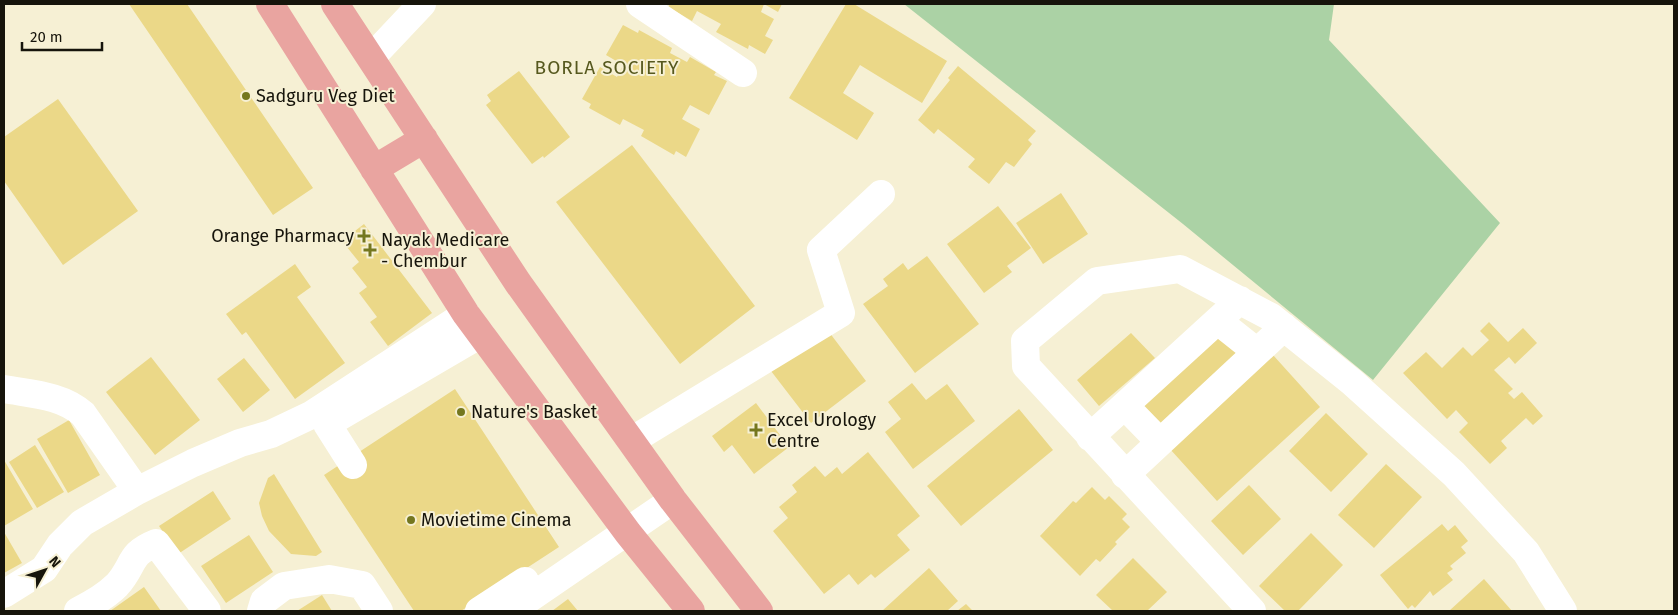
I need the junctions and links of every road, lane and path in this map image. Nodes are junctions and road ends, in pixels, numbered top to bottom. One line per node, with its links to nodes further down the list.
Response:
1 (270, 4): 8 (main road)
2 (335, 4): 5 (main road)
3 (422, 4): 5 (street)
4 (640, 4): 6 (street)
5 (371, 58): 7 (main road)
6 (743, 73)
7 (424, 139): 8 (main road); 18 (main road)
8 (374, 169): 12 (main road)
9 (881, 194): 18 (street)
10 (1240, 300): 11 (street); 13 (street); 17 (street)
11 (1218, 320): 14 (street); 16 (street)
12 (474, 324): 20 (street); 22 (street); 24 (main road)
13 (1284, 327): 14 (street); 35 (street)
14 (1257, 352): 19 (street)
15 (4, 389): 22 (street)
16 (1125, 406): 17 (street); 19 (street)
17 (1090, 437): 21 (street)
18 (631, 441): 23 (main road)
19 (1160, 442): 21 (street)
20 (353, 465)
21 (1125, 475): 34 (street)
22 (136, 491): 25 (street)
23 (673, 500): 24 (street); 33 (main road)
24 (623, 526): 30 (street); 31 (street); 32 (main road)
25 (4, 594)
26 (78, 611): 27 (street)
27 (207, 611)
28 (261, 611): 29 (street)
29 (379, 611)
30 (479, 611)
31 (511, 611)
32 (691, 611)
33 (759, 611)
34 (1252, 611)
35 (1562, 611)

